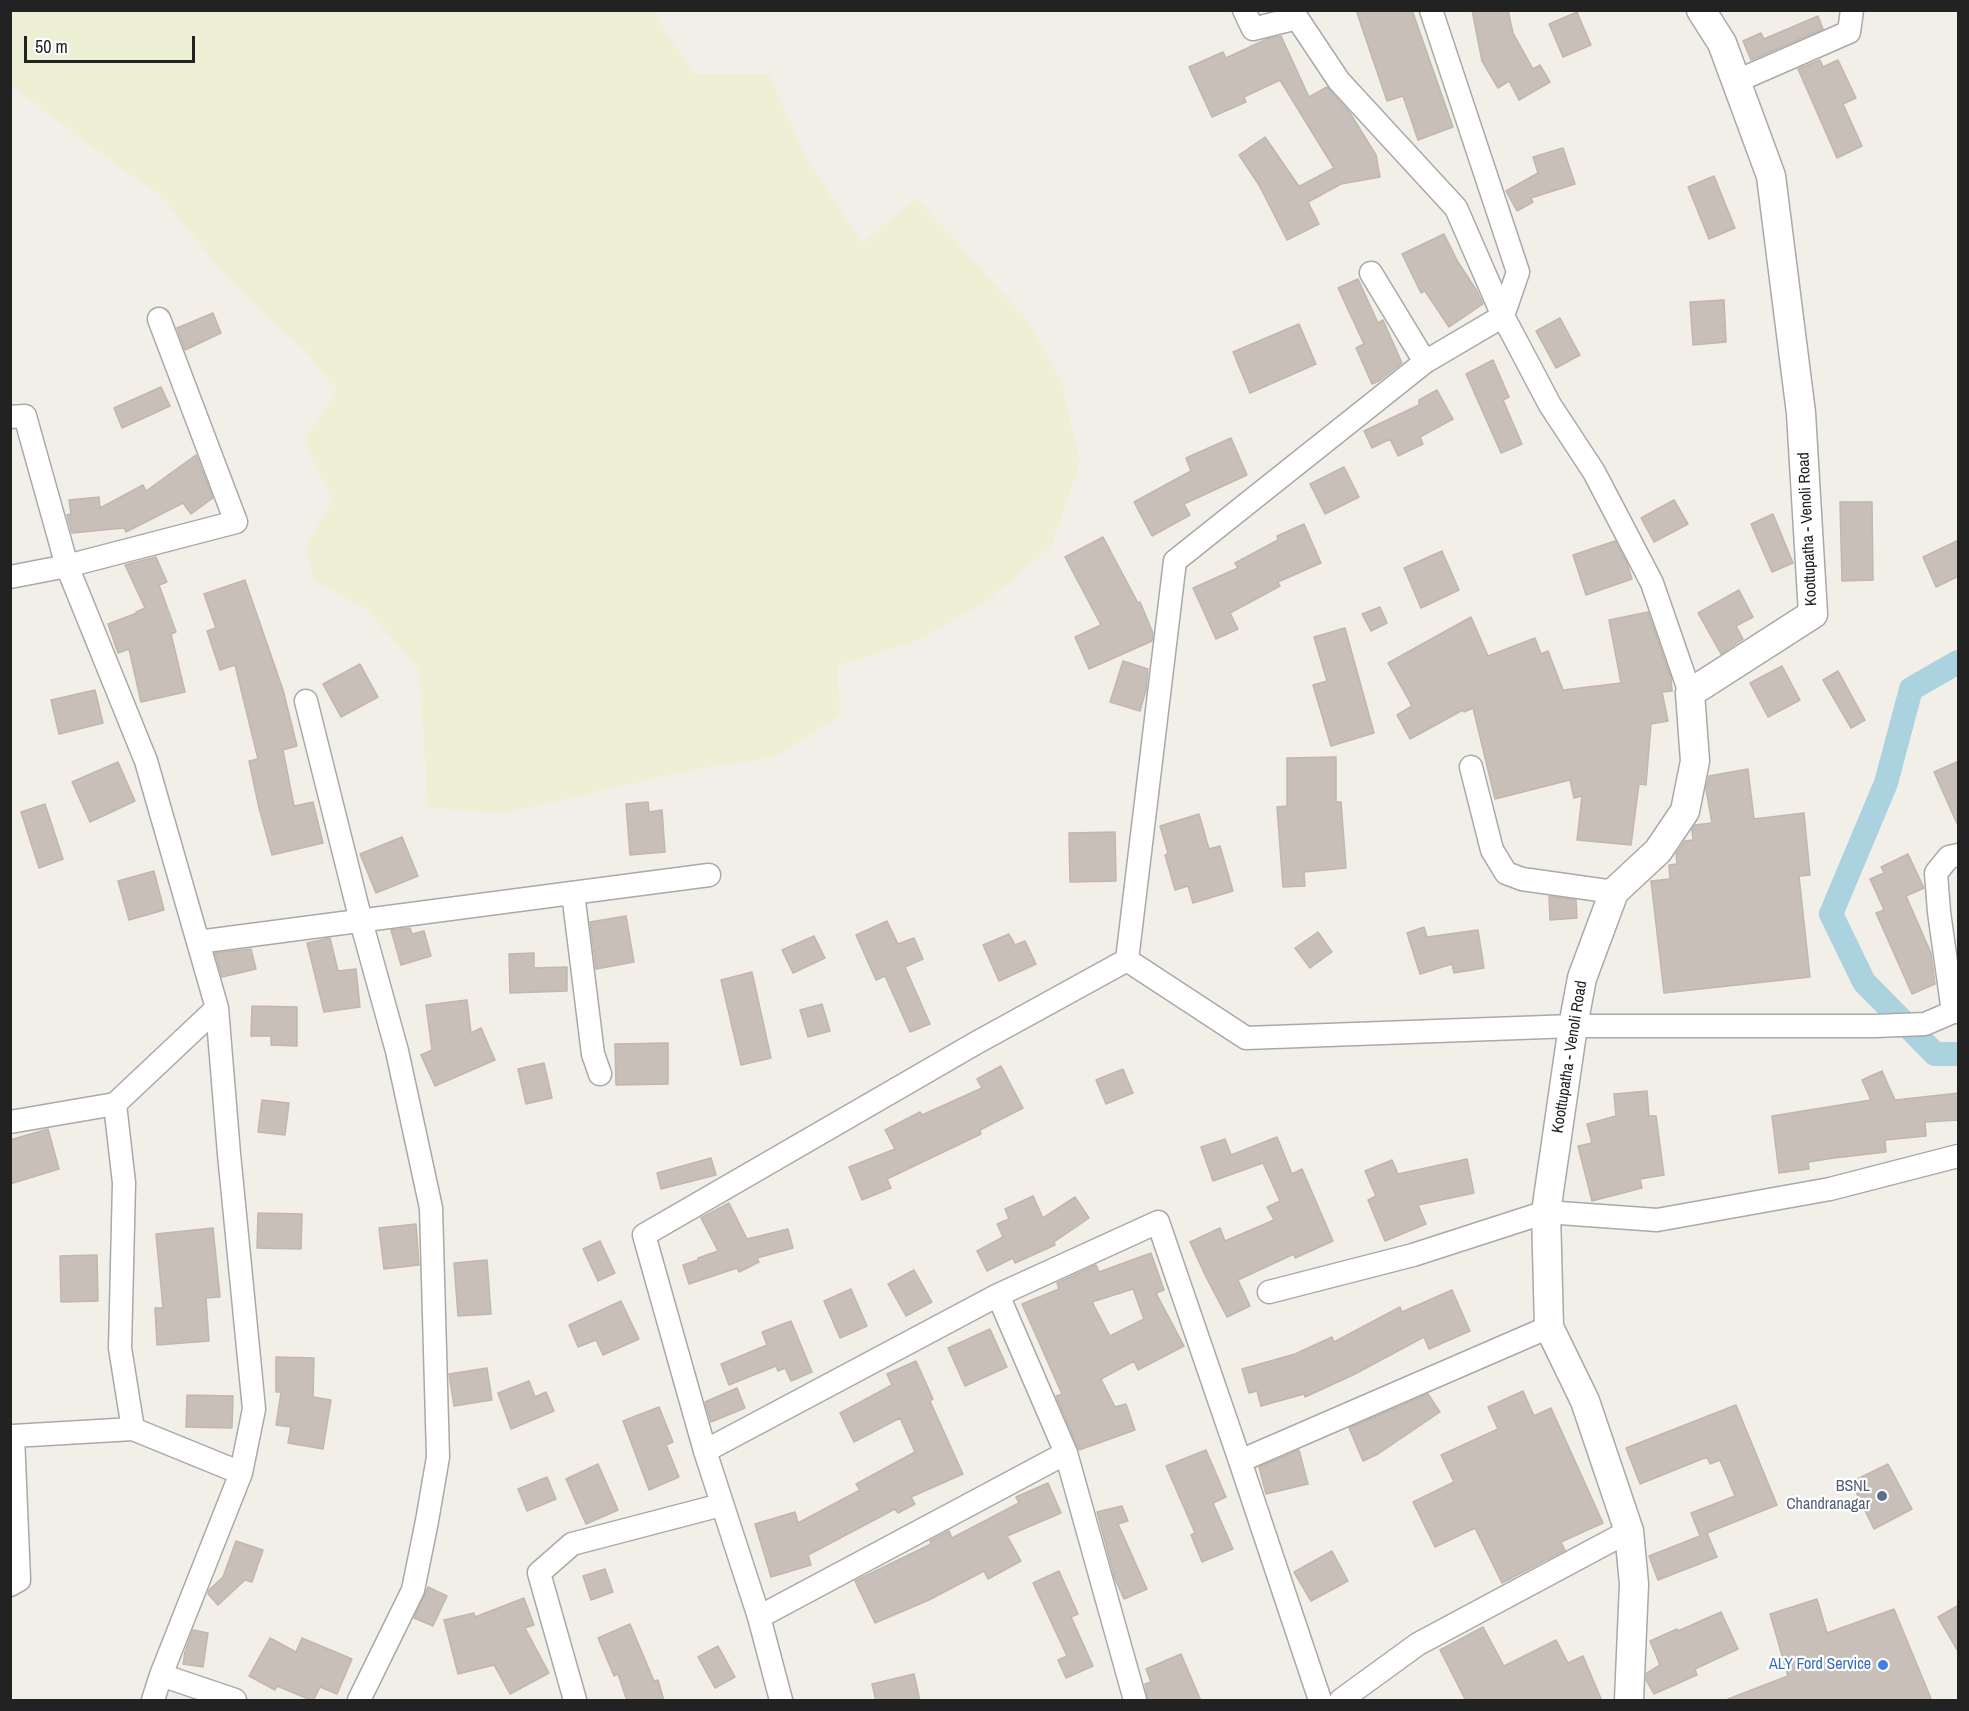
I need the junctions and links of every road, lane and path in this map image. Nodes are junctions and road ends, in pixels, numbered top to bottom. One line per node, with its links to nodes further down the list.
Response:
1 (1244, 10): 7 (street)
2 (1431, 10): 7 (street)
3 (1701, 10): 5 (street, Koottupatha - Venoli Road)
4 (1852, 10): 5 (street)
5 (1737, 81): 13 (street, Koottupatha - Venoli Road)
6 (1371, 273): 9 (street)
7 (1503, 316): 9 (street); 13 (street)
8 (159, 319): 11 (street)
9 (1425, 362): 22 (street)
10 (10, 417): 11 (street)
11 (67, 566): 12 (street); 21 (street)
12 (10, 578)
13 (1690, 693): 18 (street, Koottupatha - Venoli Road)
14 (306, 701): 20 (street)
15 (1471, 767): 18 (street)
16 (1959, 855): 24 (street)
17 (709, 875): 19 (street)
18 (1614, 892): 25 (street, Koottupatha - Venoli Road)
19 (573, 893): 20 (street); 26 (street)
20 (362, 921): 21 (street); 47 (street)
21 (198, 942): 23 (street)
22 (1126, 960): 25 (street); 36 (street)
23 (218, 1008): 27 (street); 39 (street)
24 (1956, 1012): 25 (street)
25 (1573, 1026): 30 (street, Koottupatha - Venoli Road)
26 (600, 1074)
27 (115, 1104): 28 (street); 34 (street)
28 (10, 1122)
29 (1959, 1156): 30 (street)
30 (1545, 1212): 31 (street); 33 (street, Koottupatha - Venoli Road)
31 (1269, 1292)
32 (998, 1295): 36 (street); 37 (street); 38 (street)
33 (1549, 1327): 38 (street); 41 (street, Koottupatha - Venoli Road)
34 (133, 1429): 35 (street); 39 (street)
35 (12, 1436): 42 (street)
36 (705, 1451): 40 (street)
37 (1066, 1452): 43 (street); 50 (street)
38 (1240, 1461): 51 (street)
39 (241, 1473): 44 (street)
40 (721, 1505): 43 (street); 48 (street)
41 (1629, 1531): 52 (street); 53 (street, Koottupatha - Venoli Road)
42 (10, 1585)
43 (759, 1617): 49 (street)
44 (161, 1675): 45 (street); 46 (street)
45 (153, 1701)
46 (235, 1701)
47 (359, 1701)
48 (575, 1701)
49 (781, 1701)
50 (1135, 1701)
51 (1320, 1701)
52 (1341, 1701)
53 (1629, 1701)

